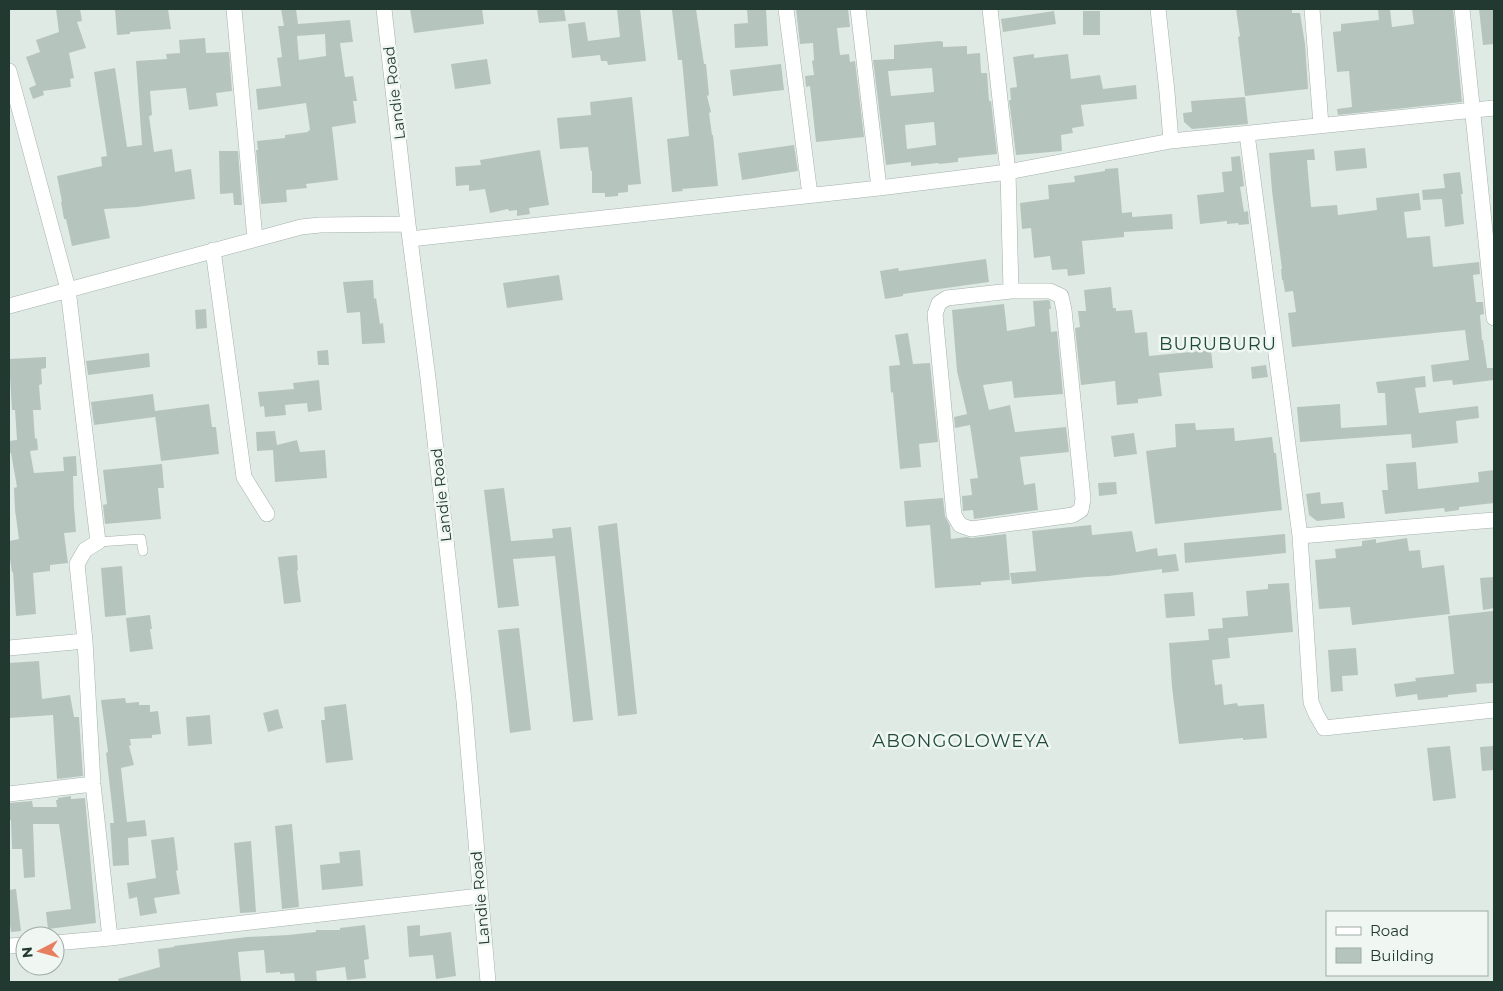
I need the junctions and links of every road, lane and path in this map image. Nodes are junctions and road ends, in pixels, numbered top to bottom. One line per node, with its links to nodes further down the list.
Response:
1 (234, 9): 19 (street)
2 (384, 9): 18 (street, Landie Road)
3 (786, 9): 17 (street)
4 (858, 9): 16 (street)
5 (990, 9): 15 (street)
6 (1158, 9): 14 (street)
7 (1312, 9): 12 (street)
8 (1462, 9): 11 (street)
9 (9, 71): 21 (street)
10 (1494, 108): 11 (street)
11 (1474, 110): 12 (street); 24 (street)
12 (1321, 125): 13 (street)
13 (1247, 134): 14 (street); 27 (street)
14 (1171, 141): 15 (street)
15 (1008, 172): 16 (street); 22 (street)
16 (879, 188): 17 (street)
17 (810, 195): 18 (street)
18 (409, 232): 19 (street); 35 (street, Landie Road)
19 (255, 239): 20 (street)
20 (213, 250): 21 (street); 25 (street)
21 (68, 289): 23 (street); 28 (street)
22 (1010, 292): 22 (street)
23 (9, 306)
24 (1494, 318)
25 (267, 514)
26 (1494, 520): 27 (street)
27 (1300, 536): 32 (street)
28 (98, 542): 29 (lane); 30 (street)
29 (142, 551)
30 (85, 641): 31 (street); 33 (street)
31 (9, 648)
32 (1494, 710)
33 (93, 784): 34 (street); 36 (street)
34 (9, 794)
35 (480, 896): 36 (street); 38 (street, Landie Road)
36 (110, 938): 37 (street)
37 (65, 942)
38 (488, 982)

